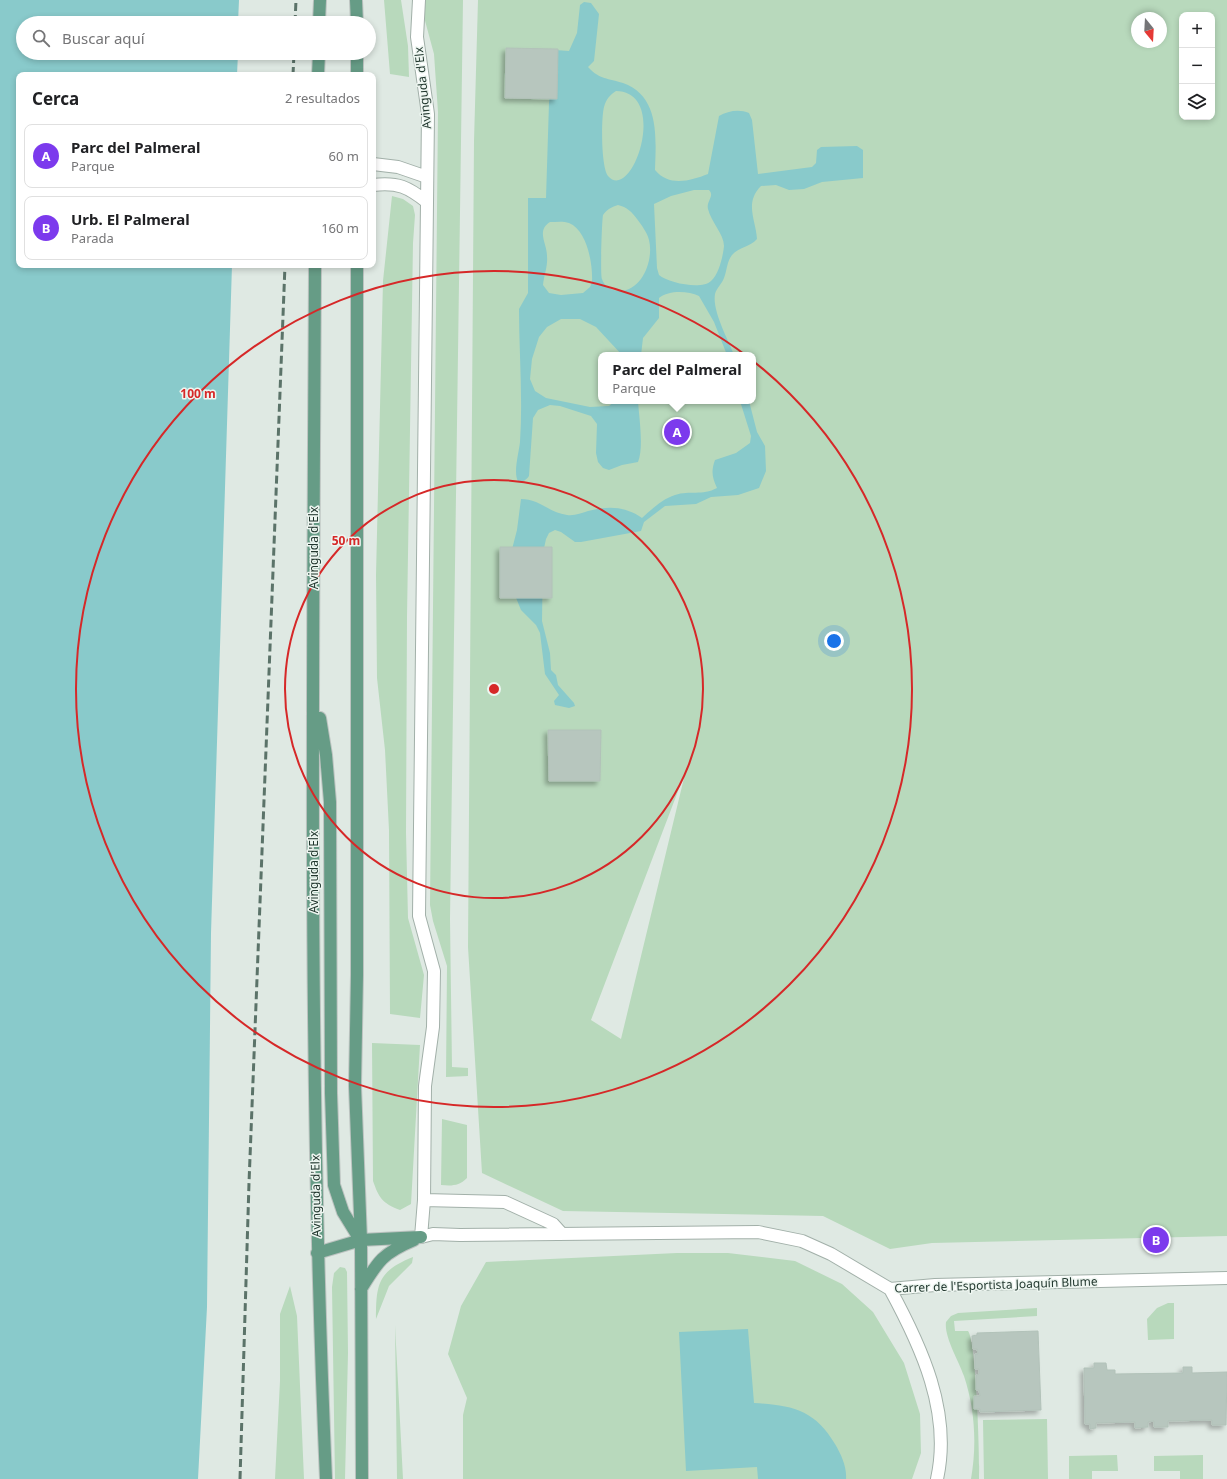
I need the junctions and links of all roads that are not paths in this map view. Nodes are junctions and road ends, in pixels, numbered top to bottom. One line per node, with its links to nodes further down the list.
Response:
1 (320, 0): 4 (main road)
2 (356, 0): 5 (main road)
3 (419, 0): 11 (street, Avinguda d'Elx)
4 (319, 16)
5 (357, 16)
6 (319, 60): 8 (main road)
7 (357, 60): 9 (main road)
8 (318, 72)
9 (357, 72)
10 (376, 164): 11 (street)
11 (427, 177): 13 (street, Avinguda d'Elx)
12 (376, 185): 13 (street)
13 (427, 202): 17 (street, Avinguda d'Elx)
14 (316, 268): 16 (main road, Avinguda d'Elx)
15 (357, 268): 20 (main road)
16 (314, 683): 20 (main road); 21 (main road, Avinguda d'Elx)
17 (424, 1200): 18 (street); 19 (street, Avinguda d'Elx)
18 (562, 1234): 19 (street, Carrer de l'Esportista Joaquín Blume); 24 (street, Carrer de l'Esportista Joaquín Blume)
19 (421, 1237): 20 (main road); 23 (main road)
20 (361, 1240): 21 (main road); 23 (main road)
21 (317, 1253): 25 (main road, Avinguda d'Elx)
22 (1227, 1278): 24 (street, Carrer de l'Esportista Joaquín Blume)
23 (361, 1289): 26 (main road)
24 (890, 1289): 27 (street)
25 (326, 1479)
26 (362, 1479)
27 (937, 1479)

